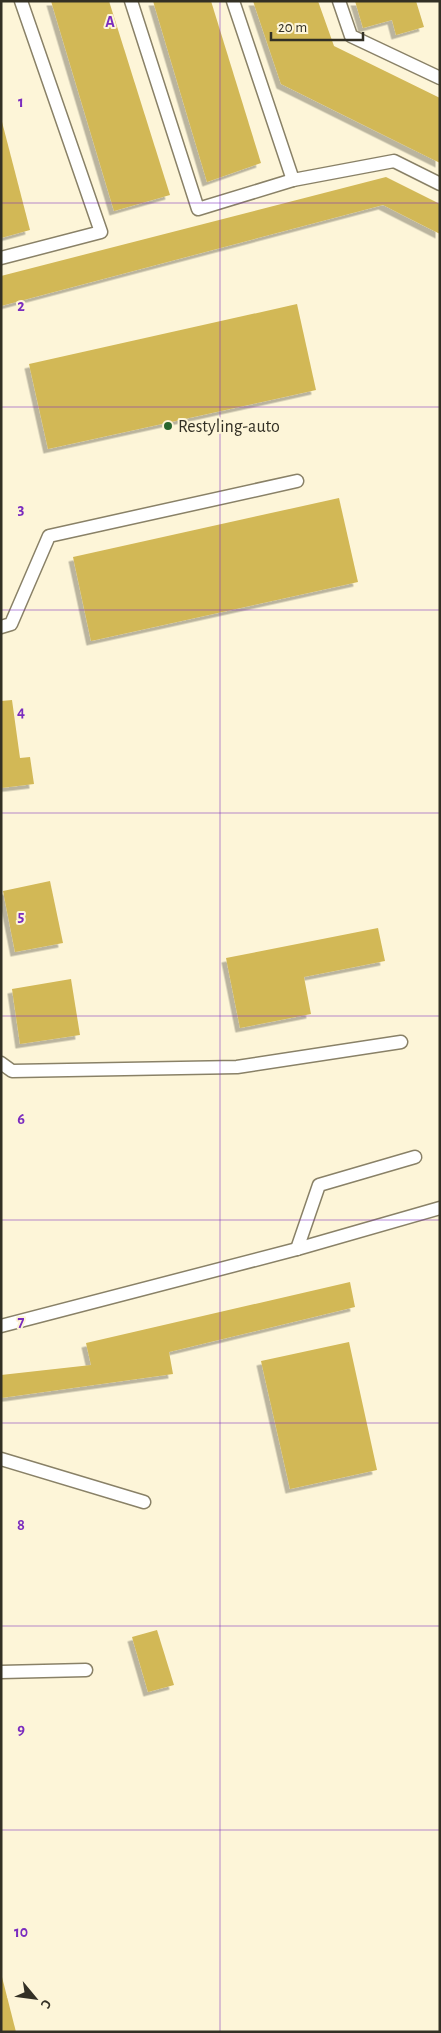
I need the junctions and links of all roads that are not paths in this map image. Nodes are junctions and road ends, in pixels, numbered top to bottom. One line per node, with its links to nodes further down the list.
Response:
1 (21, 1): 8 (lane)
2 (131, 1): 6 (lane)
3 (233, 1): 6 (lane)
4 (339, 1): 5 (lane)
5 (440, 78)
6 (293, 180): 7 (lane)
7 (440, 184)
8 (1, 258)
9 (298, 481): 10 (lane)
10 (1, 627)
11 (401, 1042): 12 (lane)
12 (1, 1063)
13 (414, 1157): 15 (lane)
14 (440, 1208): 15 (lane)
15 (297, 1248): 16 (lane)
16 (1, 1326)
17 (1, 1459): 18 (lane)
18 (144, 1502)
19 (86, 1670): 20 (lane)
20 (1, 1672)

